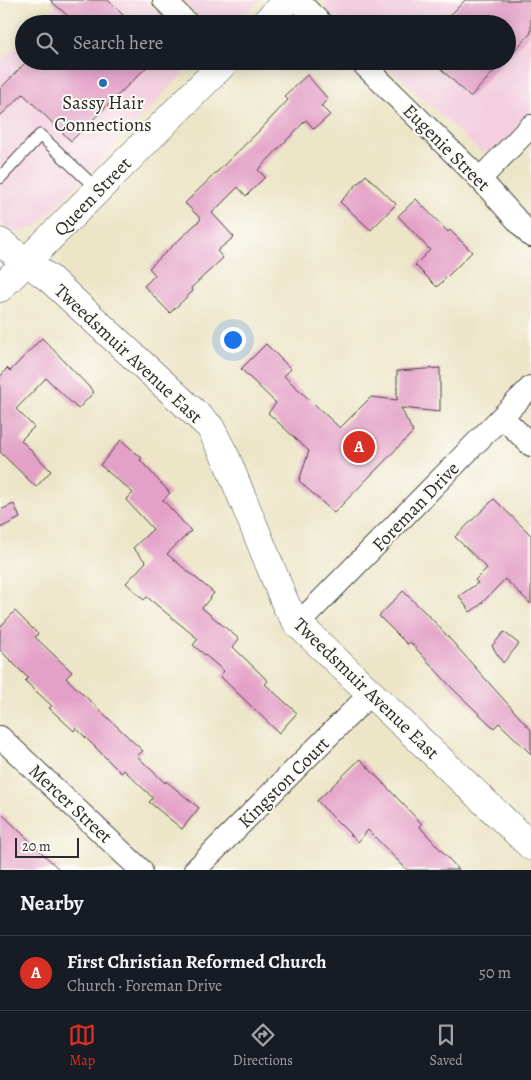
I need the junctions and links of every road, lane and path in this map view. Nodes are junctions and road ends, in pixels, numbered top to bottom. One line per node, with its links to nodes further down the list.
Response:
1 (164, 0): 4 (street)
2 (288, 0): 5 (street)
3 (298, 0): 6 (street)
4 (179, 15)
5 (273, 15)
6 (313, 15)
7 (217, 70): 12 (street, Queen Street)
8 (369, 70): 11 (street, Eugenie Street)
9 (531, 126): 11 (street)
10 (0, 178): 12 (lane)
11 (480, 179): 13 (street, Eugenie Street)
12 (98, 190): 15 (street, Queen Street)
13 (531, 236)
14 (0, 242): 15 (street, Tweedsmuir Avenue East)
15 (26, 262): 16 (street, Queen Street); 20 (street, Tweedsmuir Avenue East)
16 (0, 288)
17 (531, 387): 18 (street, Foreman Drive)
18 (502, 417): 19 (street); 20 (street, Foreman Drive)
19 (531, 445)
20 (298, 624): 21 (street, Tweedsmuir Avenue East)
21 (371, 693): 23 (street, Tweedsmuir Avenue East); 25 (street, Kingston Court)
22 (0, 737): 24 (street, Mercer Street)
23 (531, 846)
24 (141, 870)
25 (195, 870)

